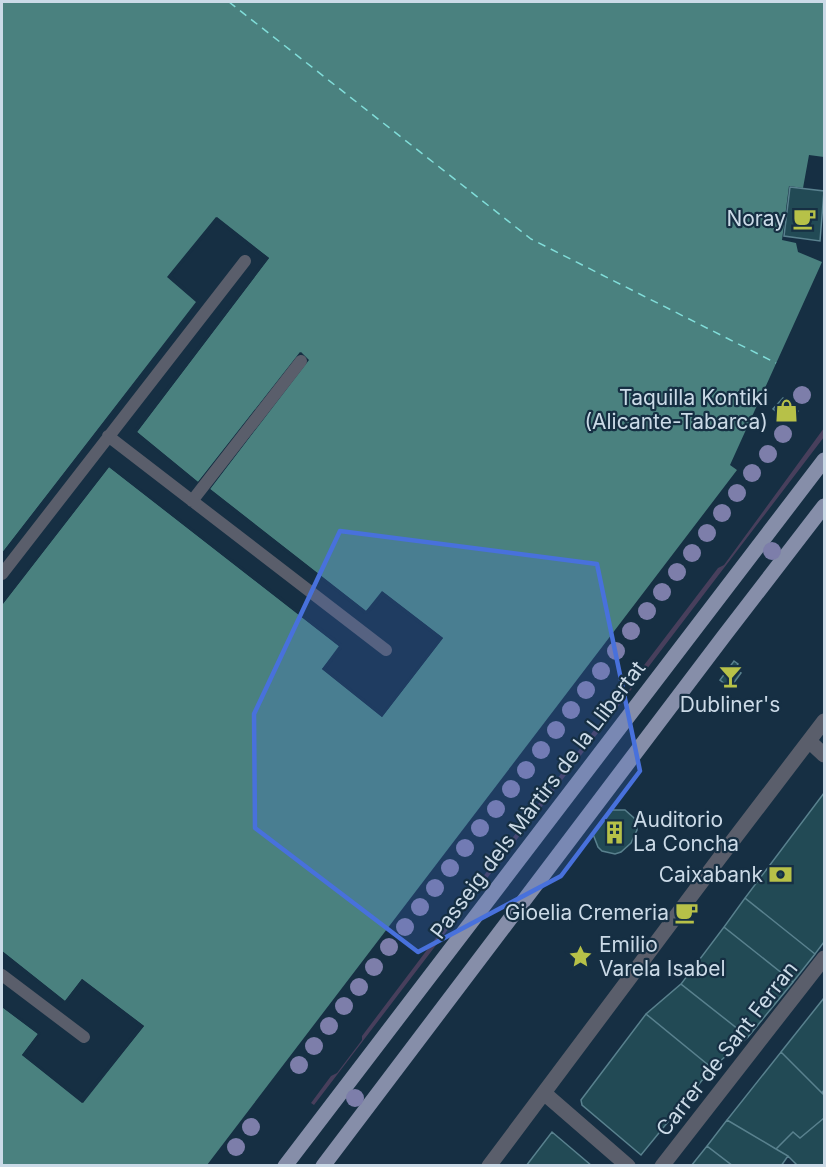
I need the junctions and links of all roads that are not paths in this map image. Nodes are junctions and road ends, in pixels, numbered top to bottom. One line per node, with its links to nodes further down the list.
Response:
1 (244, 261): 3 (lane)
2 (301, 361): 5 (lane)
3 (108, 436): 5 (lane); 7 (lane)
4 (825, 460): 16 (main road, Passeig dels Màrtirs de la Llibertat)
5 (192, 501): 8 (lane)
6 (825, 506): 17 (main road)
7 (2, 574)
8 (386, 650)
9 (825, 721): 10 (street)
10 (809, 741): 11 (street); 15 (street)
11 (825, 755)
12 (825, 958): 20 (street, Carrer de Sant Ferran)
13 (2, 975): 14 (lane)
14 (84, 1037)
15 (543, 1094): 18 (street); 19 (street)
16 (285, 1166)
17 (323, 1166)
18 (489, 1166)
19 (628, 1166)
20 (662, 1166)

